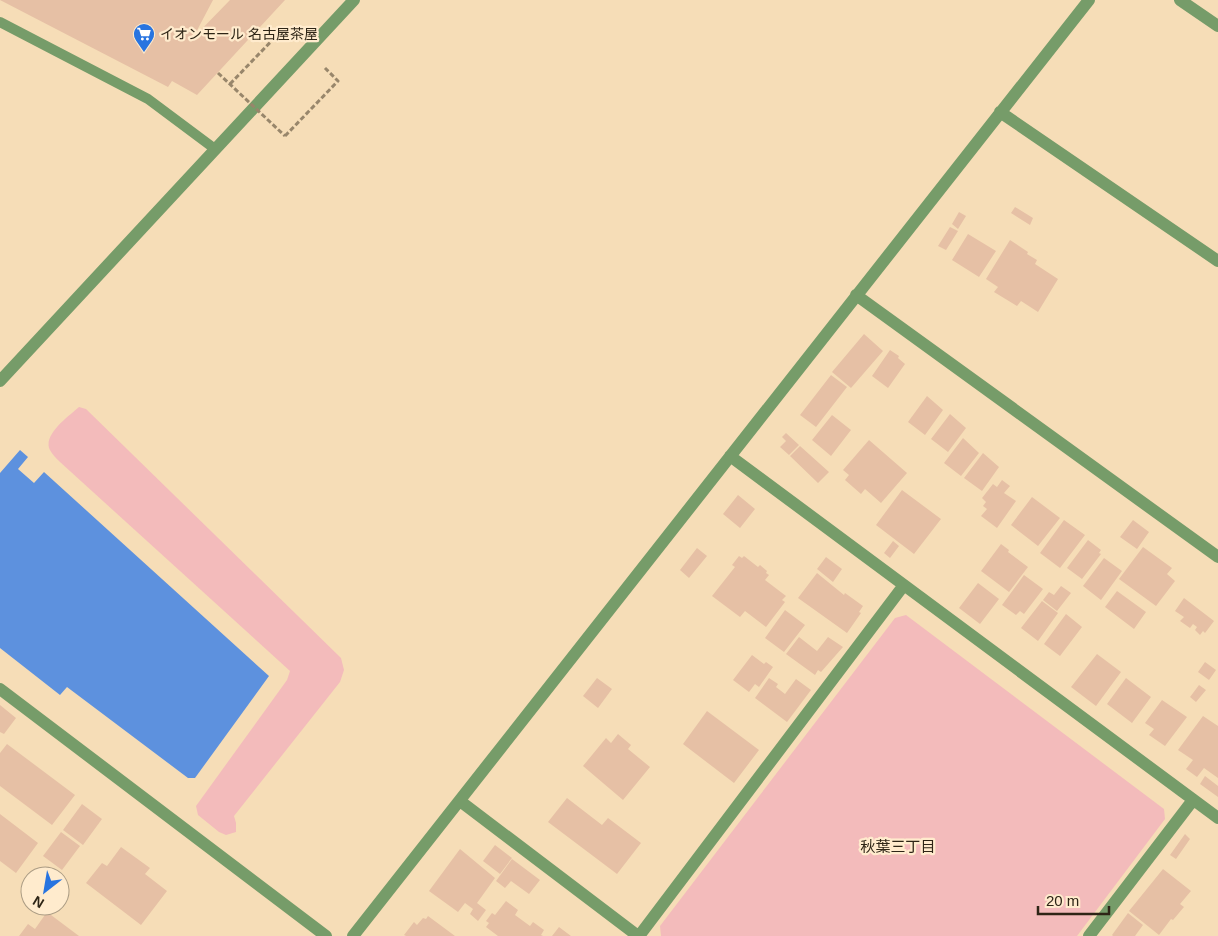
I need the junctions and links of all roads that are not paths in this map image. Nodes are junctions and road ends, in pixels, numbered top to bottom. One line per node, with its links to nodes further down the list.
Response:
1 (354, 0): 7 (street)
2 (1089, 0): 6 (street)
3 (1180, 0): 5 (street)
4 (0, 22): 7 (lane)
5 (1218, 26)
6 (1000, 112): 8 (street); 9 (street)
7 (215, 149): 10 (street)
8 (1218, 261)
9 (856, 294): 11 (street); 12 (street)
10 (0, 381)
11 (730, 456): 13 (street); 16 (street)
12 (1218, 557)
13 (904, 585): 15 (street); 20 (street)
14 (0, 689): 18 (street)
15 (1193, 800): 17 (street); 21 (street)
16 (460, 801): 19 (street); 20 (street)
17 (1218, 818)
18 (326, 936)
19 (354, 936)
20 (639, 936)
21 (1089, 936)

